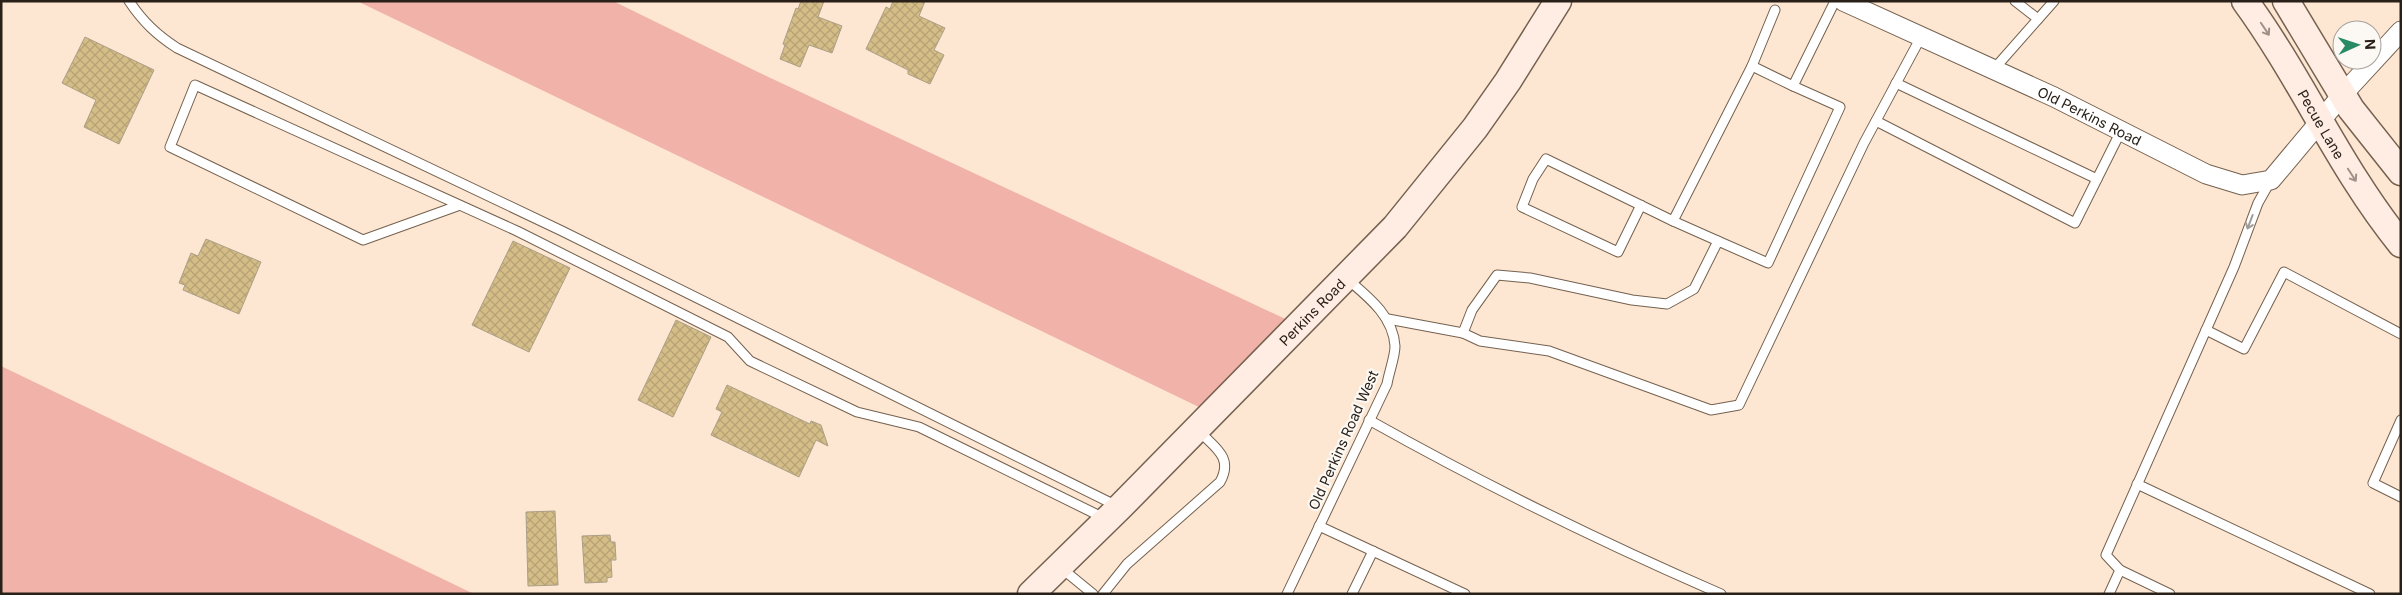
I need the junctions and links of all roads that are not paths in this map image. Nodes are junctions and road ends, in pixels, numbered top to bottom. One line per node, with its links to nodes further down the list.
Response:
1 (129, 1): 39 (lane)
2 (1558, 1): 29 (main road, Perkins Road)
3 (1835, 1): 16 (lane)
4 (1843, 1): 12 (street, Old Perkins Road)
5 (2014, 1): 10 (lane)
6 (2054, 1): 10 (lane)
7 (2246, 1): 19 (main road, Pecue Lane, one-way to 19)
8 (2286, 1): 17 (main road)
9 (1775, 10): 13 (lane)
10 (2038, 19): 14 (lane)
11 (2401, 31): 17 (street)
12 (1921, 37): 14 (street, Old Perkins Road); 15 (lane)
13 (1752, 66): 16 (lane); 26 (lane)
14 (1994, 70): 20 (street, Old Perkins Road)
15 (1896, 83): 18 (lane); 22 (lane)
16 (1793, 86): 27 (lane)
17 (2343, 94): 19 (street); 21 (main road)
18 (1876, 121): 22 (lane); 32 (lane)
19 (2321, 123): 23 (street); 28 (main road, Pecue Lane, one-way to 28)
20 (2121, 131): 22 (lane); 23 (street, Old Perkins Road)
21 (2401, 172)
22 (2097, 178)
23 (2271, 180): 31 (lane, one-way to 31)
24 (460, 205): 24 (lane); 39 (lane)
25 (1641, 205): 25 (lane); 26 (lane)
26 (1673, 221): 27 (lane)
27 (1718, 241): 32 (lane)
28 (2401, 244)
29 (1346, 278): 30 (lane, Old Perkins Road West); 36 (main road, Perkins Road)
30 (1388, 319): 32 (lane); 34 (lane, Old Perkins Road West)
31 (2206, 330): 33 (lane); 37 (lane)
32 (1463, 333)
33 (2401, 334)
34 (1369, 420): 40 (lane, Old Perkins Road West); 50 (lane)
35 (2401, 420): 38 (lane)
36 (1196, 428): 39 (main road, Perkins Road); 46 (lane)
37 (2138, 484): 43 (lane); 53 (lane)
38 (2401, 498)
39 (1113, 513): 42 (main road, Perkins Road)
40 (1319, 526): 41 (lane); 47 (lane, Old Perkins Road West)
41 (1373, 551): 48 (lane); 49 (lane)
42 (1059, 566): 44 (main road, Perkins Road); 45 (lane)
43 (2120, 570): 51 (lane); 52 (lane)
44 (1031, 594)
45 (1093, 594)
46 (1103, 594)
47 (1287, 594)
48 (1352, 594)
49 (1465, 594)
50 (1720, 594)
51 (2109, 594)
52 (2170, 594)
53 (2370, 594)

